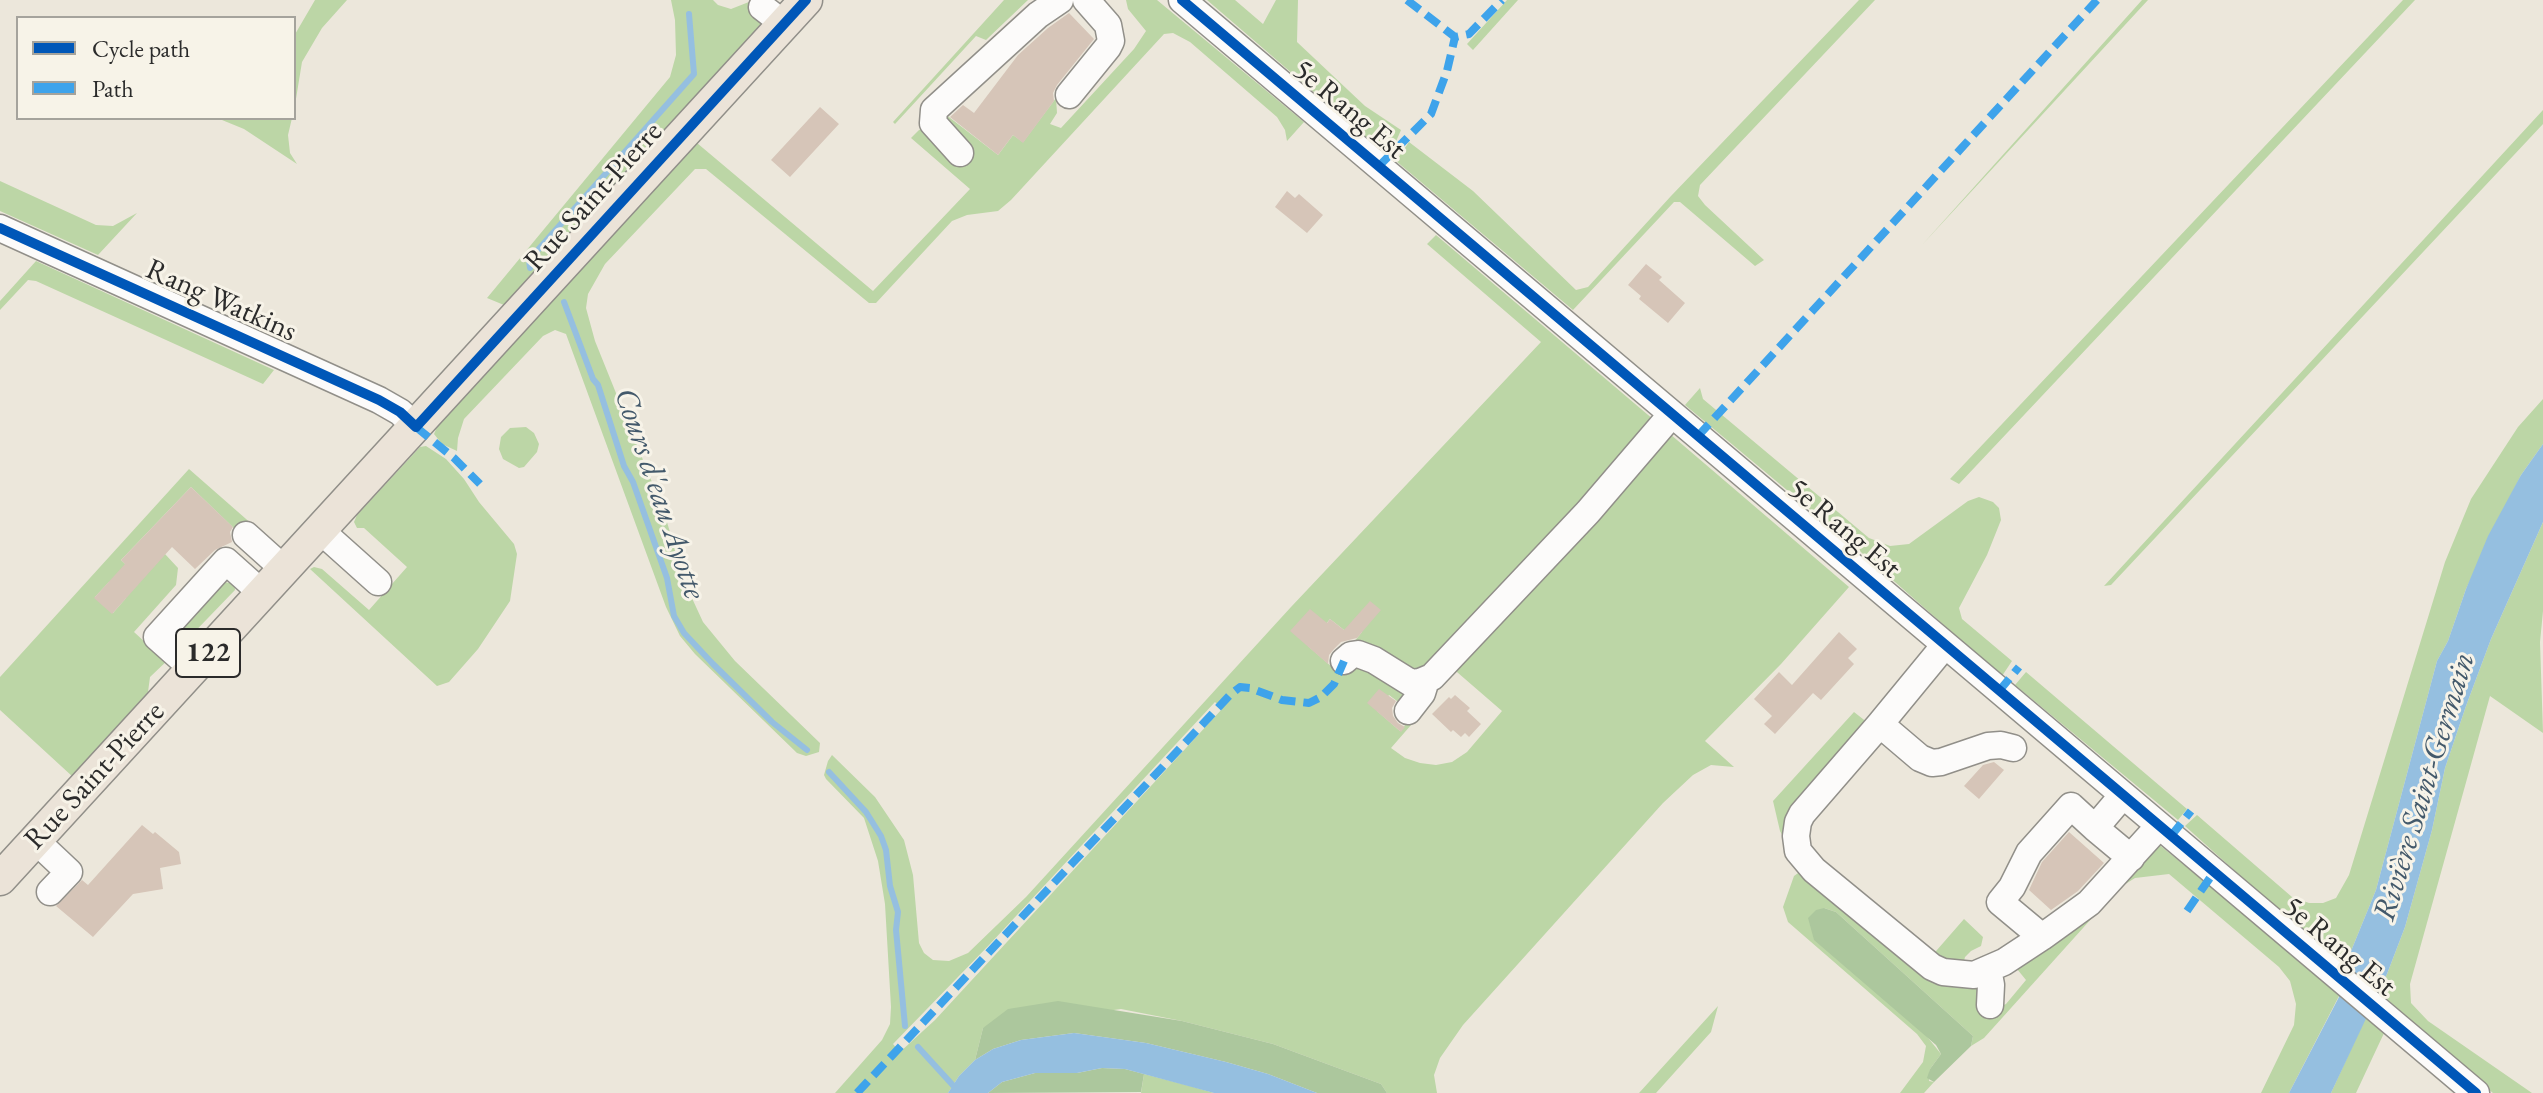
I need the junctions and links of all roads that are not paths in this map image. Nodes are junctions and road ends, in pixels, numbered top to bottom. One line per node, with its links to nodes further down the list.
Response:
1 (806, 0): 8 (main road, Rue Saint-Pierre / 122)
2 (1182, 0): 7 (street, 5e Rang Est)
3 (1075, 4): 4 (street); 5 (street)
4 (1069, 95)
5 (960, 153)
6 (0, 228): 8 (street, Rang Watkins)
7 (1672, 414): 14 (street, 5e Rang Est); 17 (street)
8 (416, 427): 9 (main road, Rue Saint-Pierre / 122)
9 (321, 531): 11 (main road, Rue Saint-Pierre / 122); 12 (street)
10 (246, 535): 11 (street)
11 (285, 570): 13 (main road, Rue Saint-Pierre / 122)
12 (378, 582)
13 (263, 594): 16 (main road, Rue Saint-Pierre / 122); 16 (street)
14 (1945, 645): 19 (street); 21 (street, 5e Rang Est)
15 (1344, 661): 17 (street)
16 (193, 669): 24 (main road, Rue Saint-Pierre / 122)
17 (1426, 680): 18 (street)
18 (1408, 711)
19 (1880, 724): 20 (street); 29 (street)
20 (2013, 748)
21 (2123, 795): 22 (street); 23 (street, 5e Rang Est)
22 (2083, 826): 25 (street); 28 (street)
23 (2159, 826): 25 (street); 31 (street, 5e Rang Est)
24 (35, 840): 26 (main road, Rue Saint-Pierre / 122); 27 (street)
25 (2118, 856): 28 (street)
26 (0, 879)
27 (50, 892)
28 (2042, 937): 29 (street)
29 (1988, 969): 30 (street)
30 (1990, 1005)
31 (2476, 1093)

